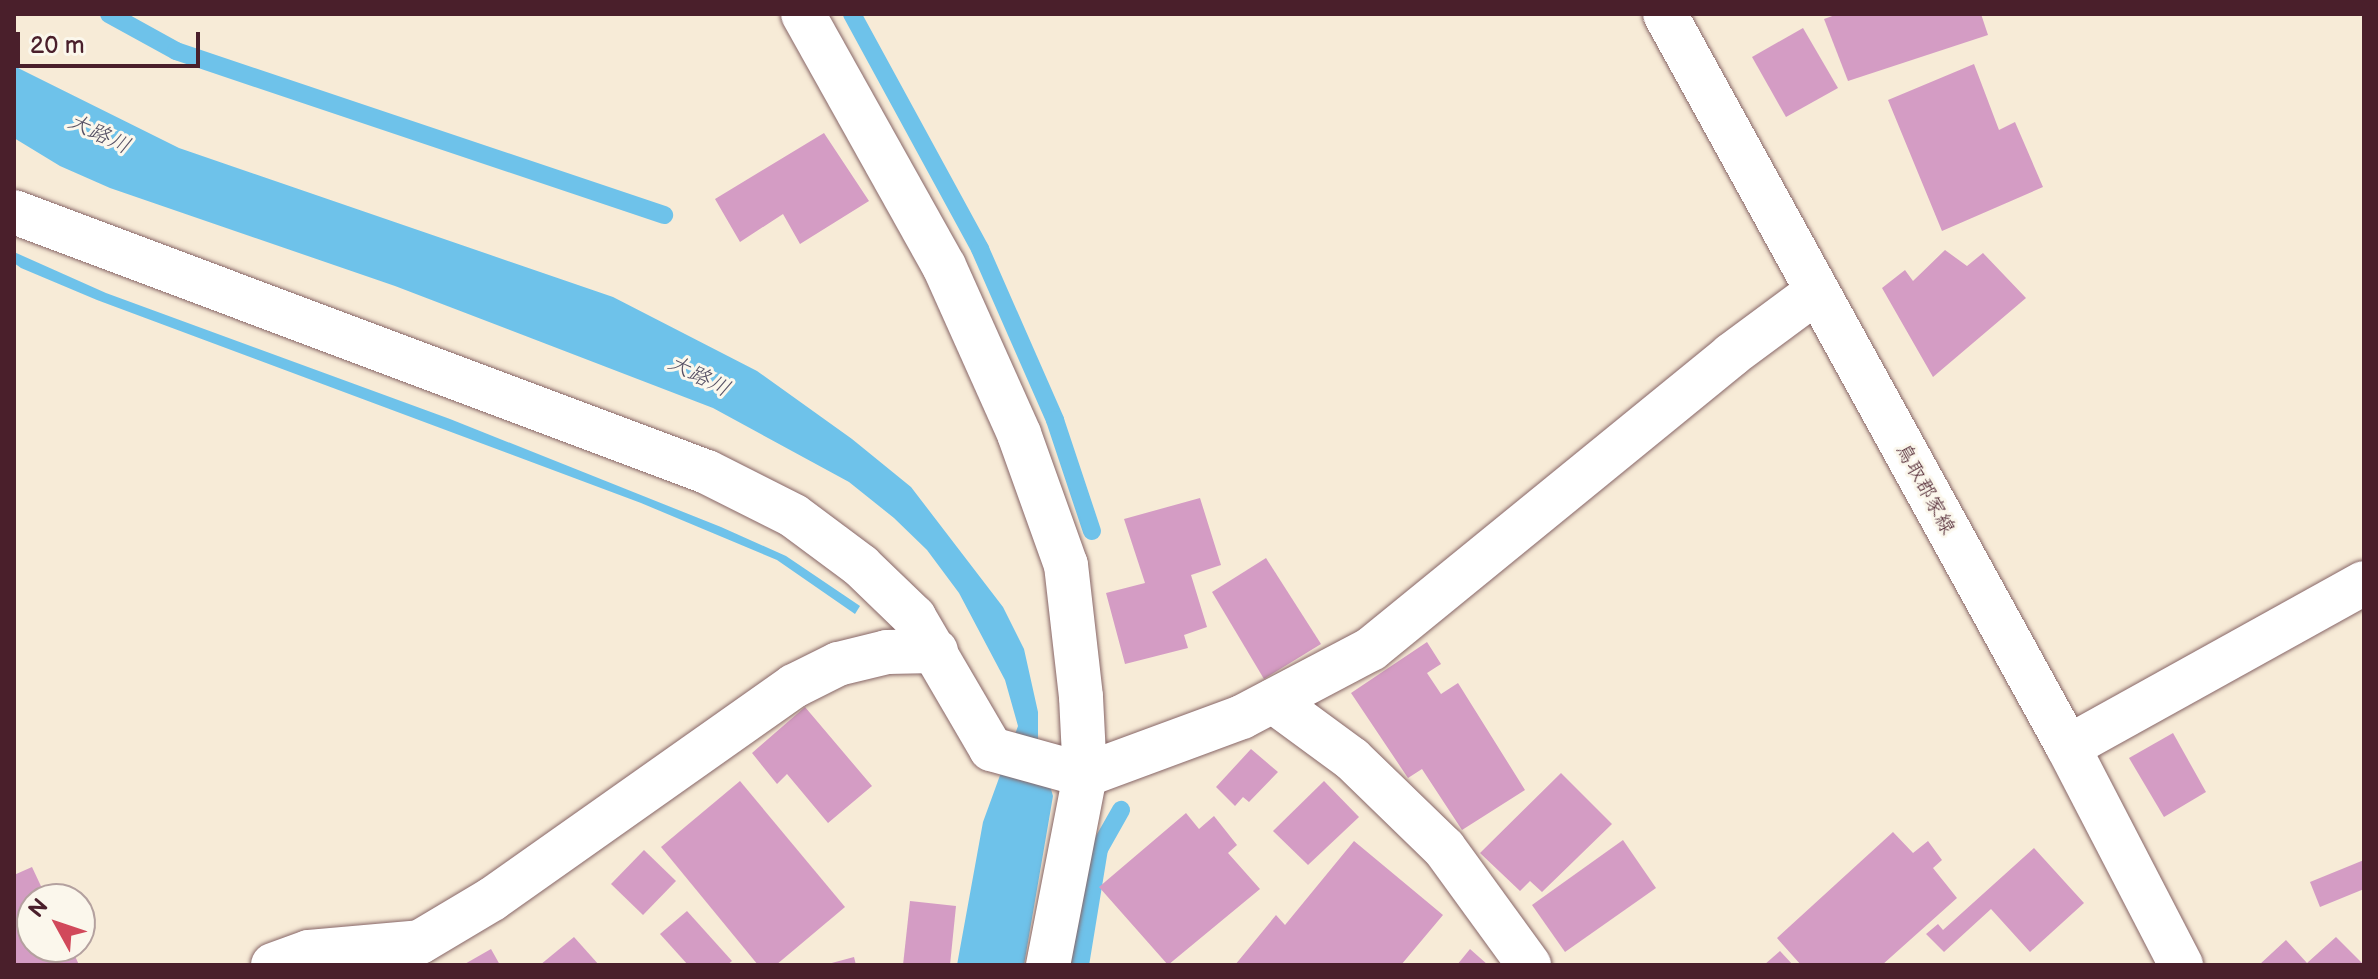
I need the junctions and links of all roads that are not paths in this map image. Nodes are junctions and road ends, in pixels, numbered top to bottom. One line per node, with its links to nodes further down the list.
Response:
1 (803, 14): 9 (street)
2 (1665, 14): 4 (street, 鳥取郡家線)
3 (14, 212): 6 (street)
4 (1816, 292): 7 (street); 8 (street, 鳥取郡家線)
5 (2364, 583): 8 (street)
6 (936, 651): 9 (street); 10 (street)
7 (1273, 701): 9 (street); 12 (street)
8 (2068, 747): 13 (street, 鳥取郡家線)
9 (1074, 771): 11 (street)
10 (273, 965)
11 (1048, 965)
12 (1529, 965)
13 (2181, 965)

